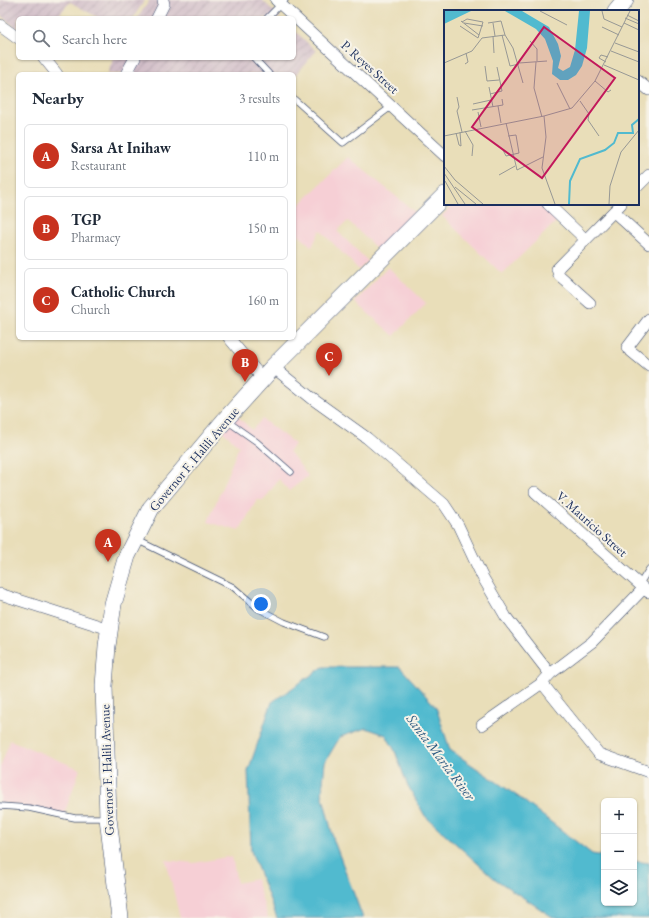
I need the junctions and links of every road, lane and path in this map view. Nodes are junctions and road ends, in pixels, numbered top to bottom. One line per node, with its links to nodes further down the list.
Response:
1 (163, 0): 5 (street)
2 (625, 0): 4 (main road)
3 (280, 1): 6 (lane); 18 (street, P. Reyes Street)
4 (617, 10)
5 (158, 16)
6 (269, 16)
7 (0, 25): 8 (street)
8 (16, 37)
9 (46, 60): 12 (street)
10 (134, 60): 13 (street)
11 (256, 60): 14 (lane)
12 (55, 72)
13 (127, 72)
14 (267, 72)
15 (639, 81): 16 (street)
16 (649, 90)
17 (296, 101): 18 (lane)
18 (392, 106): 19 (street, P. Reyes Street)
19 (444, 155)
20 (649, 175): 21 (street)
21 (639, 185)
22 (444, 196): 31 (main road, Governor F. Halili Avenue)
23 (549, 205): 25 (street)
24 (617, 208): 25 (street); 26 (street)
25 (585, 239): 27 (street)
26 (649, 244)
27 (590, 303)
28 (649, 319): 30 (street)
29 (231, 340): 31 (street)
30 (649, 366)
31 (267, 372): 32 (main road, Governor F. Halili Avenue); 41 (street)
32 (225, 420): 33 (lane); 35 (main road, Governor F. Halili Avenue)
33 (291, 472)
34 (535, 492): 37 (street, V. Mauricio Street)
35 (135, 539): 39 (main road, Governor F. Halili Avenue); 40 (lane)
36 (649, 569): 37 (lane)
37 (644, 589): 41 (street)
38 (0, 594): 39 (street)
39 (109, 629): 46 (main road, Governor F. Halili Avenue)
40 (324, 637)
41 (550, 674): 42 (street)
42 (542, 683): 43 (street); 44 (street)
43 (482, 725)
44 (649, 772)
45 (0, 806): 46 (lane)
46 (108, 818): 47 (main road, Governor F. Halili Avenue)
47 (120, 918)

